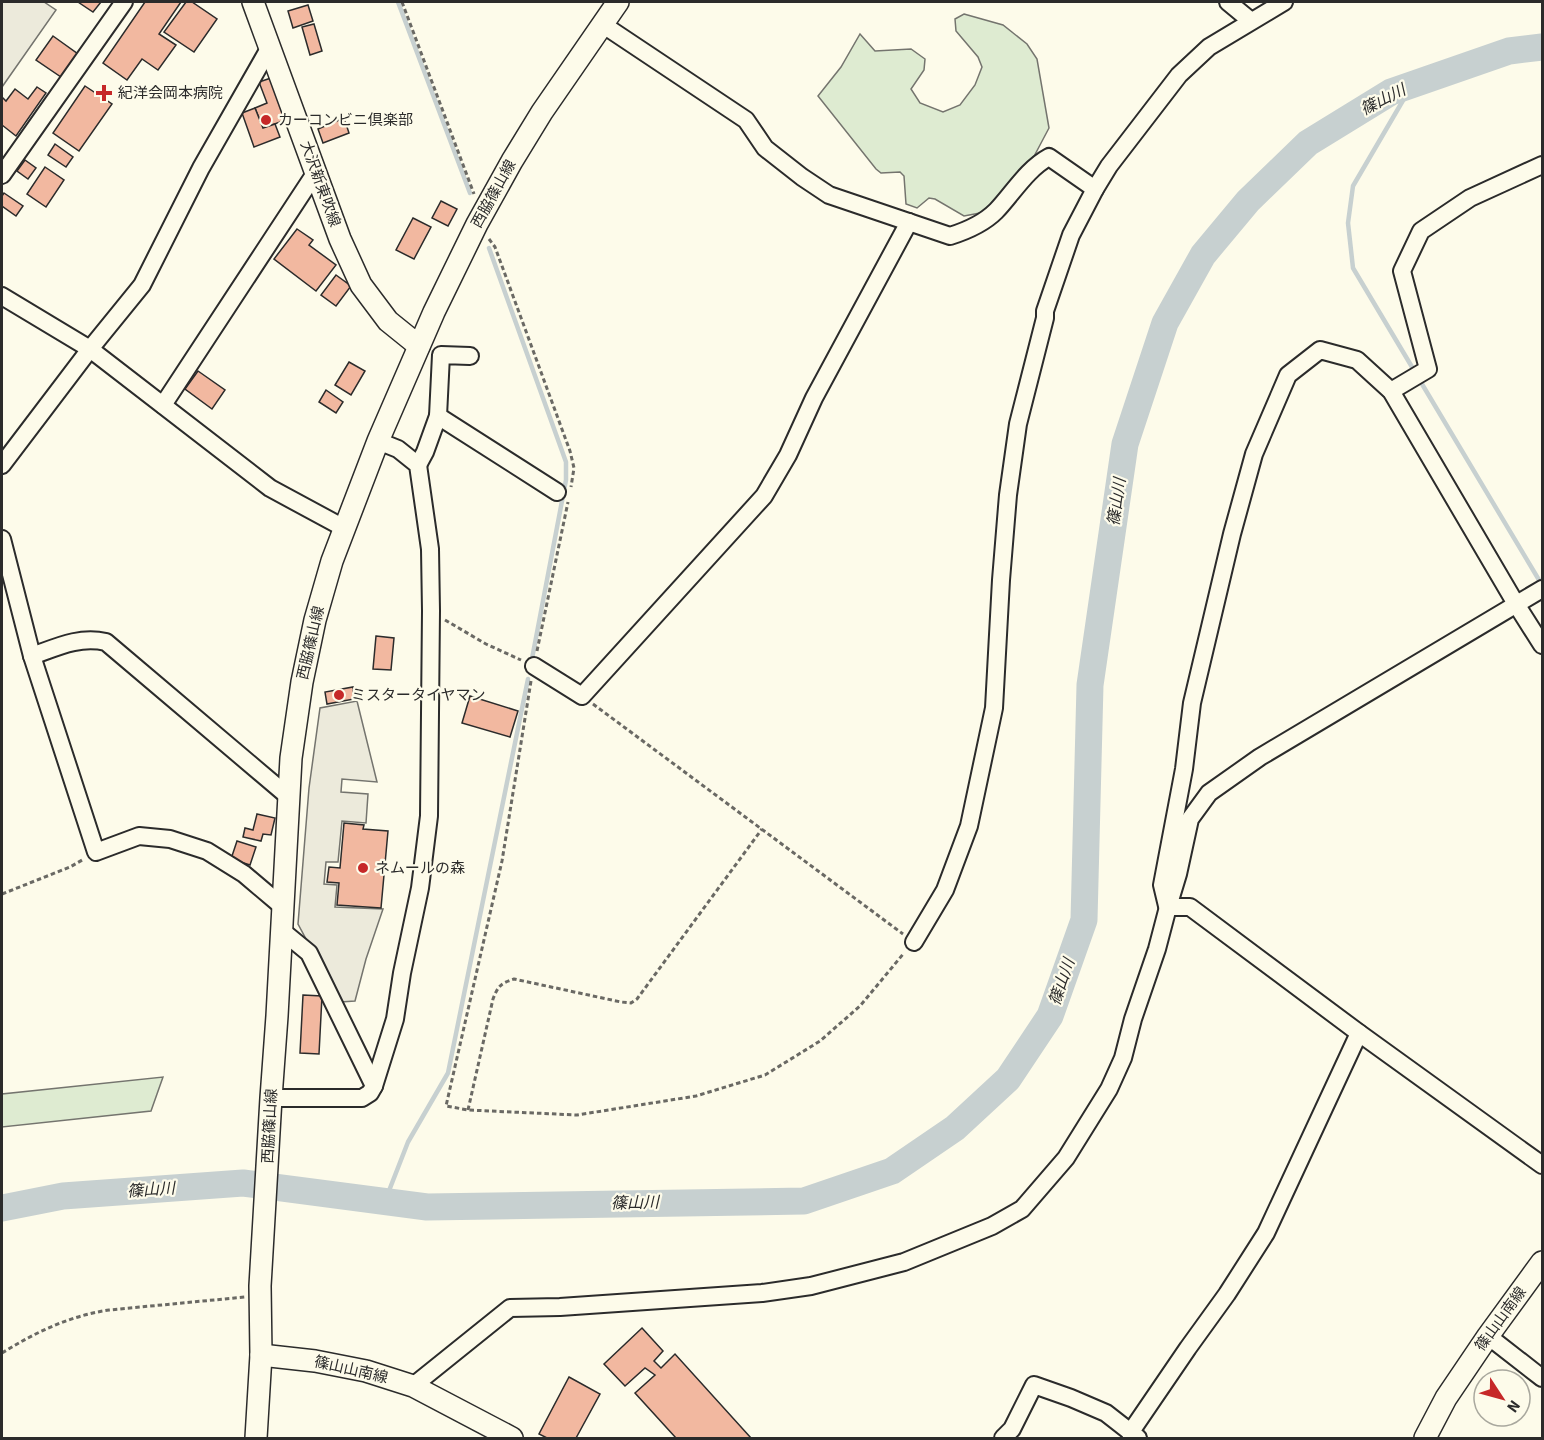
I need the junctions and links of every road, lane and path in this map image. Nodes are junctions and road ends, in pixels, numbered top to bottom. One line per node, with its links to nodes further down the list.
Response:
1 (124, 2): 12 (street)
2 (253, 2): 9 (main road, 大沢新東吹線)
3 (402, 2): 14 (path)
4 (618, 2): 8 (main road, 西脇篠山線)
5 (1284, 2): 7 (street)
6 (1236, 4): 7 (street)
7 (1251, 21): 13 (street)
8 (602, 24): 15 (street); 16 (main road, 西脇篠山線)
9 (270, 47): 11 (main road, 大沢新東吹線); 19 (street)
10 (1542, 165): 21 (street)
11 (316, 172): 18 (main road, 大沢新東吹線); 22 (street)
12 (2, 175)
13 (1095, 189): 15 (street); 44 (street)
14 (475, 194)
15 (909, 222): 36 (street)
16 (477, 224): 18 (main road, 西脇篠山線); 27 (path)
17 (2, 296): 19 (street)
18 (419, 346): 24 (main road, 西脇篠山線)
19 (90, 349): 22 (street); 25 (street)
20 (470, 356): 23 (street)
21 (1391, 391): 31 (street); 42 (street)
22 (163, 405): 28 (street)
23 (438, 416): 26 (street); 27 (street)
24 (378, 441): 26 (street); 28 (main road, 西脇篠山線)
25 (2, 465)
26 (418, 465): 32 (street)
27 (565, 494): 35 (path)
28 (344, 528): 37 (main road, 西脇篠山線)
29 (2, 539): 34 (street)
30 (1542, 589): 31 (street)
31 (1516, 604): 33 (street); 42 (street)
32 (431, 611): 35 (path); 46 (street)
33 (1542, 645)
34 (32, 656): 37 (street); 39 (street)
35 (534, 666): 36 (street); 48 (path)
36 (582, 696): 38 (path)
37 (289, 797): 41 (main road, 西脇篠山線)
38 (762, 829): 44 (path); 48 (path)
39 (96, 852): 40 (path); 41 (street)
40 (2, 894)
41 (283, 907): 43 (main road, 西脇篠山線)
42 (1168, 907): 45 (street); 56 (street)
43 (281, 930): 46 (street); 47 (main road, 西脇篠山線)
44 (914, 942): 48 (path)
45 (1359, 1034): 49 (street); 57 (street)
46 (374, 1086): 47 (street)
47 (271, 1101): 51 (main road, 西脇篠山線)
48 (468, 1110)
49 (1542, 1165)
50 (1542, 1262): 52 (main road, 篠山山南線)
51 (260, 1291): 53 (path); 54 (main road, 西脇篠山線)
52 (1488, 1336): 55 (street); 61 (main road, 篠山山南線)
53 (2, 1353)
54 (261, 1355): 56 (main road, 篠山山南線); 58 (main road)
55 (1542, 1378)
56 (413, 1386): 59 (main road, 篠山山南線)
57 (1134, 1436): 60 (street)
58 (256, 1438)
59 (512, 1438)
60 (1003, 1438)
61 (1425, 1438)

